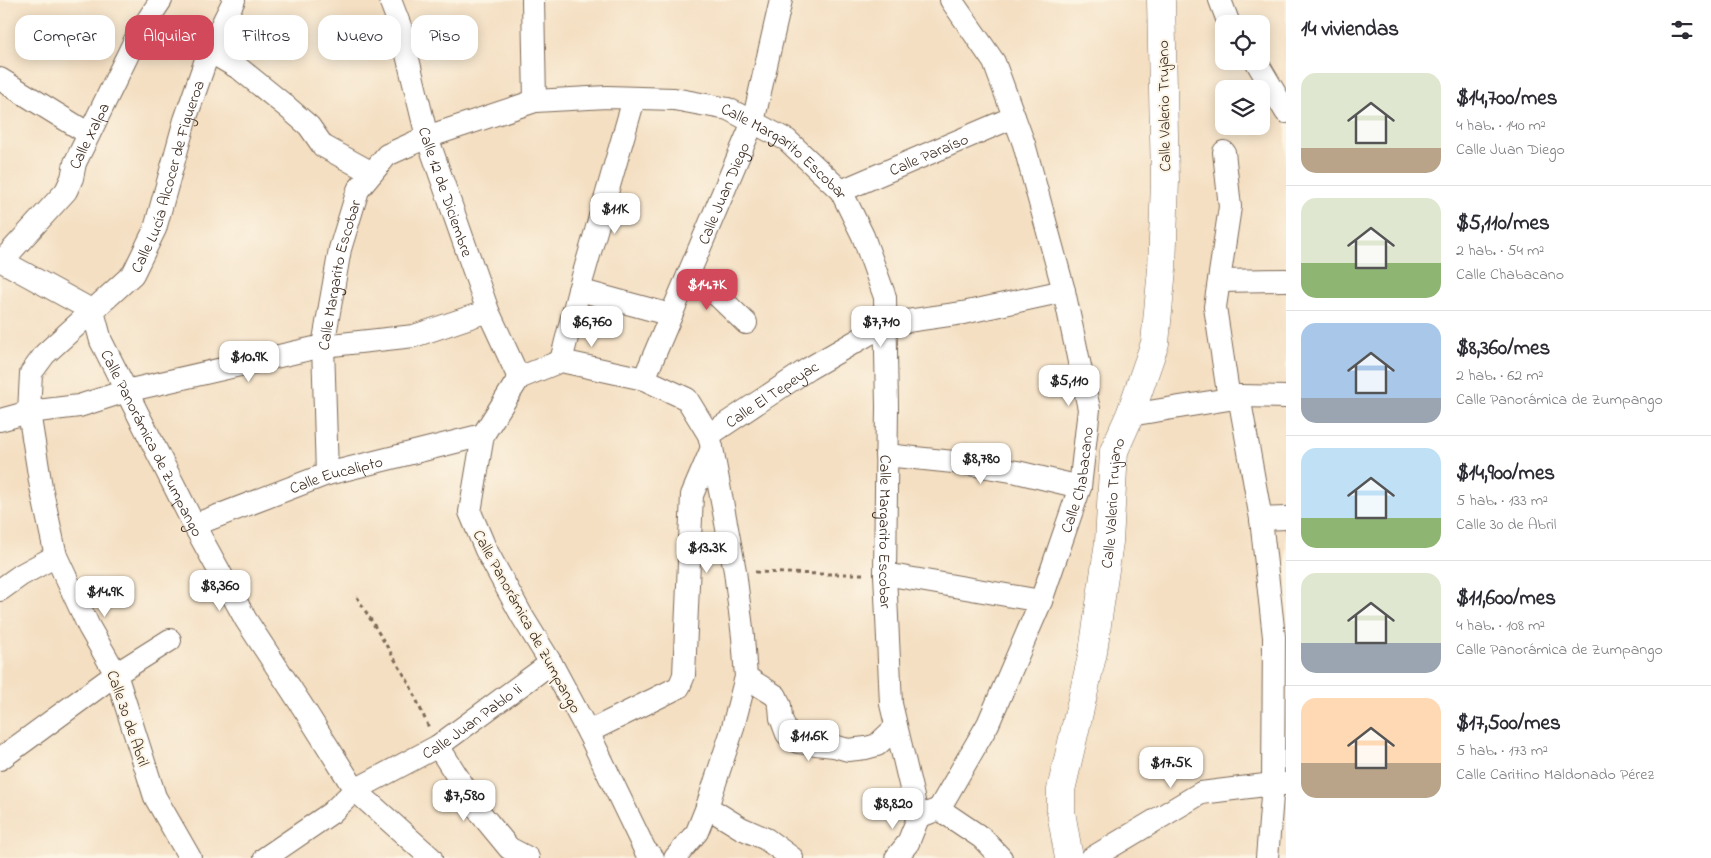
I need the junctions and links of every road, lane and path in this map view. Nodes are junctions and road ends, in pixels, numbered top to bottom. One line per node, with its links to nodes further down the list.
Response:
1 (161, 0): 20 (street, Calle Xalpa)
2 (234, 0): 10 (street, Calle Lucía Alcocer de Figueroa)
3 (390, 0): 21 (street, Calle 12 de Diciembre)
4 (533, 0): 16 (street)
5 (780, 0): 19 (street, Calle Juan Diego)
6 (951, 0): 18 (street, Calle Chabacano)
7 (1161, 0): 46 (street, Calle Valerio Trujano)
8 (1220, 0): 9 (street)
9 (1226, 15)
10 (214, 41)
11 (214, 54): 23 (street)
12 (206, 60): 31 (street, Calle Lucía Alcocer de Figueroa)
13 (1261, 70): 17 (street)
14 (0, 79): 20 (street)
15 (634, 99): 16 (street, Calle Margarito Escobar); 19 (street, Calle Margarito Escobar); 29 (street)
16 (535, 101): 21 (street, Calle Margarito Escobar)
17 (1286, 112)
18 (1014, 117): 24 (street, Calle Paraíso); 30 (street, Calle Chabacano)
19 (754, 122): 24 (street, Calle Margarito Escobar); 26 (street, Calle Juan Diego)
20 (89, 134): 25 (street, Calle Xalpa)
21 (427, 137): 23 (street, Calle Margarito Escobar); 32 (street, Calle 12 de Diciembre)
22 (1224, 152): 28 (street)
23 (372, 173): 36 (street, Calle Margarito Escobar)
24 (841, 191): 35 (street, Calle Margarito Escobar)
25 (1, 260): 31 (street)
26 (689, 274): 33 (street, Calle Juan Diego); 34 (street)
27 (1286, 280): 28 (street)
28 (1219, 281): 42 (street)
29 (580, 290): 33 (street); 37 (street)
30 (1064, 291): 35 (street, Calle El Tepeyac); 44 (street, Calle Chabacano)
31 (93, 312): 38 (street, Calle Lucía Alcocer de Figueroa); 41 (street, Calle Panorámica de Zumpango)
32 (488, 312): 36 (street); 39 (street, Calle 12 de Diciembre)
33 (671, 315): 40 (street, Calle Juan Diego)
34 (746, 323)
35 (886, 324): 49 (street, Calle El Tepeyac); 51 (street, Calle Margarito Escobar)
36 (323, 346): 41 (street); 52 (street, Calle Margarito Escobar)
37 (561, 361): 39 (street); 40 (street)
38 (31, 373): 45 (street, Calle 30 de Abril)
39 (520, 378): 48 (street, Calle Panorámica de Zumpango)
40 (644, 379): 49 (street)
41 (126, 391): 45 (street); 56 (street, Calle Panorámica de Zumpango)
42 (1234, 397): 43 (street); 46 (street); 55 (street)
43 (1286, 397)
44 (1089, 409): 50 (street); 53 (street, Calle Chabacano)
45 (29, 412): 47 (street); 57 (street, Calle 30 de Abril)
46 (1130, 415): 50 (street, Calle Valerio Trujano)
47 (0, 420)
48 (482, 435): 52 (street, Calle Eucalipto); 65 (street, Calle Panorámica de Zumpango)
49 (711, 442): 58 (street); 69 (street, Calle Panorámica de Zumpango)
50 (1114, 451): 86 (street, Calle Valerio Trujano)
51 (886, 455): 53 (street); 59 (street, Calle Margarito Escobar)
52 (327, 474): 56 (street, Calle Eucalipto)
53 (1080, 487): 62 (street, Calle Chabacano)
54 (1286, 518): 55 (street)
55 (1261, 519): 63 (street)
56 (194, 526): 73 (street, Calle Panorámica de Zumpango)
57 (56, 556): 60 (street); 66 (street, Calle 30 de Abril)
58 (734, 571): 59 (path); 67 (street)
59 (885, 574): 62 (street); 68 (street, Calle Margarito Escobar)
60 (0, 590)
61 (357, 597): 70 (path)
62 (1041, 601): 75 (street, Calle Chabacano)
63 (1280, 637): 72 (street)
64 (170, 640): 66 (street)
65 (551, 663): 69 (street, Calle Panorámica de Zumpango); 70 (street, Calle Juan Pablo Ii)
66 (116, 674): 71 (street); 77 (street, Calle 30 de Abril)
67 (746, 678): 68 (street); 74 (street)
68 (896, 727): 76 (street, Calle Margarito Escobar)
69 (588, 732): 81 (street)
70 (438, 746): 73 (street, Calle Juan Pablo Ii); 80 (street)
71 (0, 759)
72 (1279, 784): 87 (street); 88 (street)
73 (355, 790): 78 (street, Calle Juan Pablo Ii); 79 (street, Calle Panorámica de Zumpango)
74 (707, 807): 82 (street); 83 (street)
75 (939, 809): 76 (street); 85 (street)
76 (918, 818): 84 (street)
77 (190, 858)
78 (265, 858)
79 (431, 858)
80 (528, 858)
81 (653, 858)
82 (675, 858)
83 (792, 858)
84 (896, 858)
85 (1001, 858)
86 (1069, 858)
87 (1092, 858)
88 (1267, 858)

